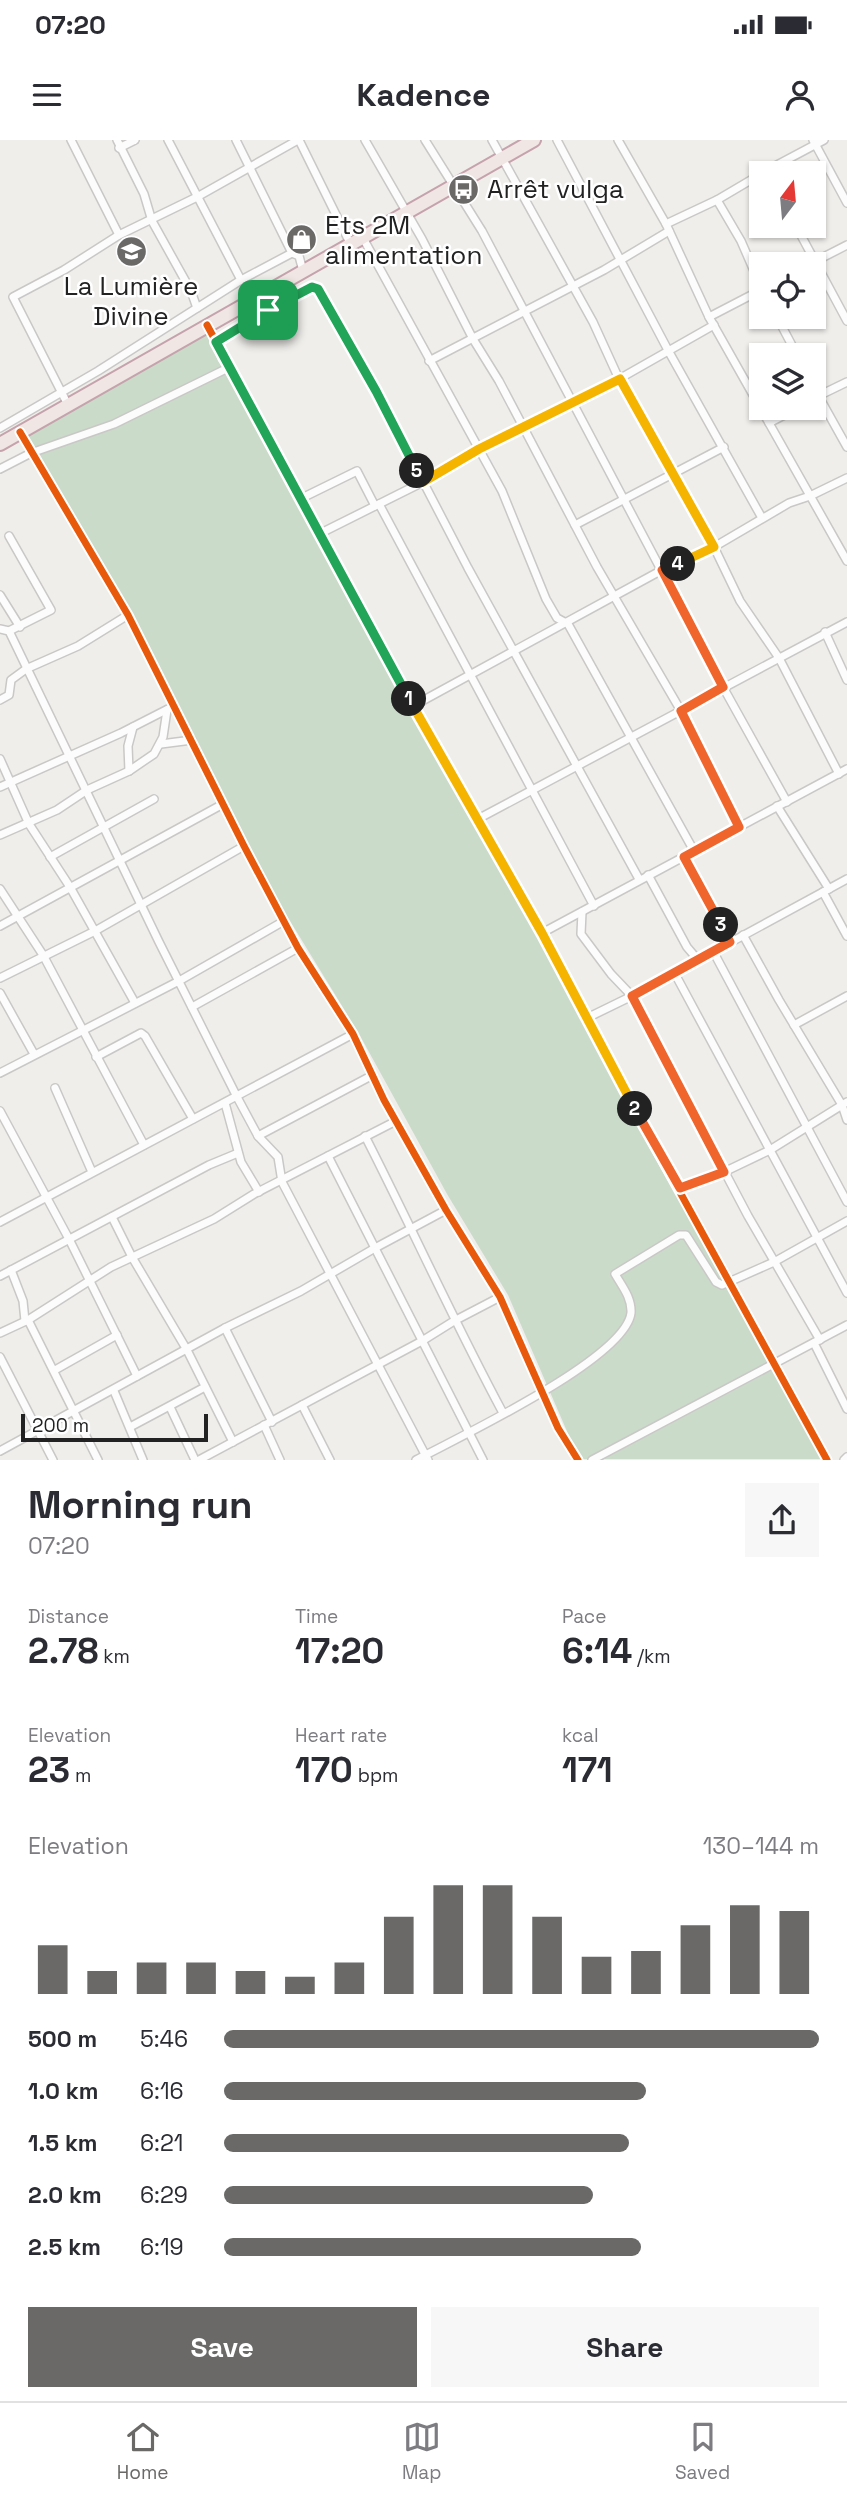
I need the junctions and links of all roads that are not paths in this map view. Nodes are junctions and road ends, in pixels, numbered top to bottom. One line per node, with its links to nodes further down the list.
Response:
1 (73, 140): 26 (street)
2 (135, 140): 14 (street)
3 (168, 140): 20 (street)
4 (236, 140): 17 (street)
5 (298, 140): 17 (street); 28 (street)
6 (365, 140): 23 (street)
7 (425, 140): 19 (street)
8 (492, 140): 15 (street)
9 (534, 140): 15 (highway)
10 (557, 140): 32 (street)
11 (618, 140): 25 (street)
12 (824, 140): 13 (street)
13 (814, 142): 16 (street); 22 (street)
14 (118, 144): 24 (street)
15 (502, 159): 19 (highway); 36 (street)
16 (783, 161)
17 (251, 166): 20 (street); 30 (street)
18 (749, 182): 21 (street)
19 (455, 186): 23 (highway); 40 (street)
20 (197, 197): 24 (street); 35 (street)
21 (718, 200): 25 (street); 33 (street)
22 (847, 203)
23 (405, 213): 27 (highway); 45 (street)
24 (152, 221): 26 (street); 39 (street)
25 (667, 228): 32 (street); 41 (street)
26 (119, 235): 52 (street)
27 (363, 238): 28 (highway); 48 (street)
28 (351, 245): 34 (highway)
29 (847, 245): 31 (street)
30 (292, 253): 34 (street); 35 (street)
31 (826, 256)
32 (621, 259): 36 (street); 47 (street)
33 (749, 260)
34 (303, 271): 43 (highway)
35 (242, 280): 39 (street)
36 (573, 286): 40 (street); 50 (street)
37 (826, 286): 42 (street)
38 (749, 295): 41 (street)
39 (197, 308): 52 (street)
40 (523, 311): 45 (street); 54 (street)
41 (709, 317): 44 (street)
42 (847, 321)
43 (207, 325): 46 (street); 55 (highway)
44 (714, 325): 47 (street); 58 (street)
45 (473, 339): 48 (street); 59 (street)
46 (216, 342): 49 (street); 70 (street)
47 (669, 352): 50 (street); 63 (street)
48 (429, 361): 65 (street)
49 (230, 367): 66 (street); 72 (street)
50 (620, 379): 54 (street); 68 (street)
51 (847, 382): 53 (street)
52 (60, 392): 55 (street); 60 (street)
53 (826, 393)
54 (574, 402): 59 (street); 73 (street)
55 (68, 405): 61 (highway)
56 (826, 414): 64 (street)
57 (775, 420): 58 (street)
58 (769, 423): 71 (street)
59 (523, 426): 65 (street); 76 (street)
60 (0, 428)
61 (20, 432): 62 (highway); 66 (street)
62 (0, 444)
63 (724, 447): 68 (street); 75 (street)
64 (847, 447)
65 (479, 449): 70 (street); 86 (street)
66 (31, 453): 67 (street); 84 (street)
67 (0, 469)
68 (674, 473): 73 (street); 79 (street)
69 (847, 478): 71 (street)
70 (423, 482): 74 (street); 90 (street)
71 (810, 496): 75 (street); 80 (street)
72 (302, 498): 74 (street); 77 (street)
73 (624, 501): 76 (street); 81 (street)
74 (377, 505): 77 (street); 93 (street)
75 (762, 518): 79 (street)
76 (575, 525): 83 (street)
77 (321, 533): 97 (street)
78 (9, 536): 87 (street)
79 (714, 547): 81 (street); 91 (street)
80 (847, 561)
81 (662, 570): 83 (street); 95 (street)
82 (0, 596): 87 (street)
83 (616, 597): 86 (street); 99 (street)
84 (128, 615): 92 (street); 98 (street)
85 (847, 622): 89 (street)
86 (568, 624): 90 (street); 101 (street)
87 (20, 627): 88 (street)
88 (4, 630): 92 (street)
89 (825, 632): 91 (street); 94 (street)
90 (515, 651): 93 (street); 106 (street)
91 (779, 658): 95 (street); 108 (street)
92 (26, 669): 96 (street); 104 (street)
93 (470, 675): 97 (street); 111 (street)
94 (847, 680)
95 (723, 687): 99 (street); 114 (street)
96 (0, 700)
97 (413, 706): 117 (street)
98 (171, 707): 100 (street); 102 (street); 103 (street)
99 (681, 711): 101 (street); 120 (street)
100 (133, 727): 104 (street); 107 (street)
101 (632, 738): 106 (street); 123 (street)
102 (192, 740): 103 (street); 115 (street)
103 (160, 744): 107 (street)
104 (69, 755): 109 (street); 112 (street)
105 (0, 759): 109 (street)
106 (578, 764): 111 (street); 128 (street)
107 (128, 771): 112 (street)
108 (843, 771): 114 (street)
109 (12, 782): 110 (street); 118 (street)
110 (0, 787)
111 (533, 789): 117 (street); 134 (street)
112 (87, 790): 118 (street); 119 (street)
113 (154, 799): 119 (street)
114 (787, 802): 116 (street)
115 (223, 804): 122 (street); 126 (street)
116 (777, 806): 120 (street); 132 (street)
117 (477, 820): 140 (street)
118 (29, 824): 121 (street); 124 (street)
119 (104, 826): 124 (street); 126 (street)
120 (739, 827): 123 (street)
121 (0, 835)
122 (244, 846): 133 (street); 137 (street)
123 (694, 850): 125 (street)
124 (50, 857): 130 (street)
125 (684, 857): 127 (street); 143 (street)
126 (119, 859): 130 (street); 133 (street)
127 (648, 874): 128 (street); 147 (street)
128 (639, 879): 134 (street)
129 (847, 879): 132 (street)
130 (70, 887): 136 (street); 139 (street)
131 (0, 889): 136 (street)
132 (826, 890): 141 (street); 142 (street)
133 (141, 904): 139 (street); 150 (street)
134 (594, 906): 135 (street)
135 (582, 912): 140 (street); 152 (street)
136 (19, 917): 138 (street); 146 (street)
137 (284, 921): 144 (street); 150 (street)
138 (0, 926)
139 (95, 931): 146 (street); 154 (street)
140 (542, 933): 156 (street)
141 (744, 935): 143 (street); 157 (street)
142 (847, 936)
143 (730, 942): 145 (street)
144 (298, 948): 155 (street); 159 (street)
145 (713, 951): 147 (street); 172 (street)
146 (43, 955): 149 (street); 158 (street)
147 (698, 960): 148 (street)
148 (674, 972): 152 (street); 176 (street)
149 (0, 978)
150 (179, 981): 154 (street); 155 (street)
151 (0, 993): 160 (street)
152 (632, 996): 156 (street); 180 (street)
153 (847, 996): 157 (street)
154 (135, 1003): 158 (street)
155 (192, 1007): 165 (street)
156 (587, 1018): 182 (street)
157 (794, 1025): 167 (street)
158 (82, 1030): 160 (street); 161 (street)
159 (353, 1034): 163 (street); 165 (street)
160 (34, 1054): 162 (street)
161 (96, 1057): 169 (street); 175 (street)
162 (0, 1073)
163 (371, 1076): 171 (street); 173 (street)
164 (55, 1088): 179 (street)
165 (237, 1097): 166 (street); 173 (street)
166 (225, 1103): 169 (street); 177 (street)
167 (844, 1103): 170 (street); 172 (street)
168 (0, 1111): 184 (street)
169 (193, 1119): 175 (street)
170 (847, 1120)
171 (396, 1121): 174 (street); 186 (street)
172 (808, 1126): 176 (street); 185 (street)
173 (258, 1136): 181 (street)
174 (365, 1136): 178 (street); 190 (street)
175 (144, 1145): 179 (street)
176 (770, 1150): 180 (street); 191 (street)
177 (238, 1153): 183 (street); 187 (street)
178 (328, 1156): 181 (street); 193 (street)
179 (92, 1172): 184 (street)
180 (724, 1172): 182 (street); 195 (street)
181 (282, 1182): 183 (street); 197 (street)
182 (680, 1188): 200 (street)
183 (259, 1192): 194 (street)
184 (47, 1197): 189 (street); 192 (street)
185 (847, 1202)
186 (446, 1210): 190 (street); 202 (street)
187 (112, 1217): 192 (street); 194 (street)
188 (847, 1220): 191 (street)
189 (0, 1222)
190 (412, 1229): 193 (street); 204 (street)
191 (817, 1237): 195 (street); 201 (street)
192 (69, 1239): 196 (street); 199 (street)
193 (375, 1248): 197 (street); 209 (street)
194 (132, 1257): 199 (street); 211 (street)
195 (774, 1262): 200 (street); 210 (street)
196 (11, 1270): 198 (street); 203 (street)
197 (329, 1273): 206 (street); 214 (street)
198 (0, 1276)
199 (88, 1280): 203 (street); 208 (street)
200 (731, 1283): 213 (street); 219 (street)
201 (847, 1293)
202 (500, 1297): 204 (street); 219 (street)
203 (26, 1320): 207 (street); 215 (street)
204 (454, 1321): 209 (street); 224 (street)
205 (847, 1325): 210 (street)
206 (225, 1328): 211 (street); 225 (street)
207 (0, 1333)
208 (117, 1335): 215 (street); 216 (street)
209 (422, 1341): 214 (street); 228 (street)
210 (817, 1341): 213 (street); 222 (street)
211 (187, 1350): 216 (street); 217 (street)
212 (0, 1357): 227 (street)
213 (775, 1363): 241 (street); 242 (street)
214 (377, 1364): 220 (street); 231 (street)
215 (55, 1370): 223 (street)
216 (137, 1376): 218 (street)
217 (205, 1387): 221 (street); 229 (street)
218 (114, 1391): 223 (street); 226 (street)
219 (544, 1392): 224 (street); 240 (street)
220 (302, 1405): 225 (street); 237 (street)
221 (170, 1407): 226 (street); 235 (street)
222 (847, 1409)
223 (75, 1411): 227 (street); 233 (street)
224 (503, 1413): 228 (street)
225 (268, 1424): 229 (street); 236 (street)
226 (130, 1427): 234 (street)
227 (38, 1431): 230 (street); 232 (street)
228 (468, 1431): 231 (street); 239 (street)
229 (233, 1442): 235 (street)
230 (0, 1451)
231 (427, 1457): 238 (street)
232 (53, 1460)
233 (98, 1460)
234 (143, 1460)
235 (197, 1460)
236 (280, 1460)
237 (330, 1460)
238 (416, 1460)
239 (483, 1460)
240 (578, 1460)
241 (592, 1460)
242 (827, 1460)

